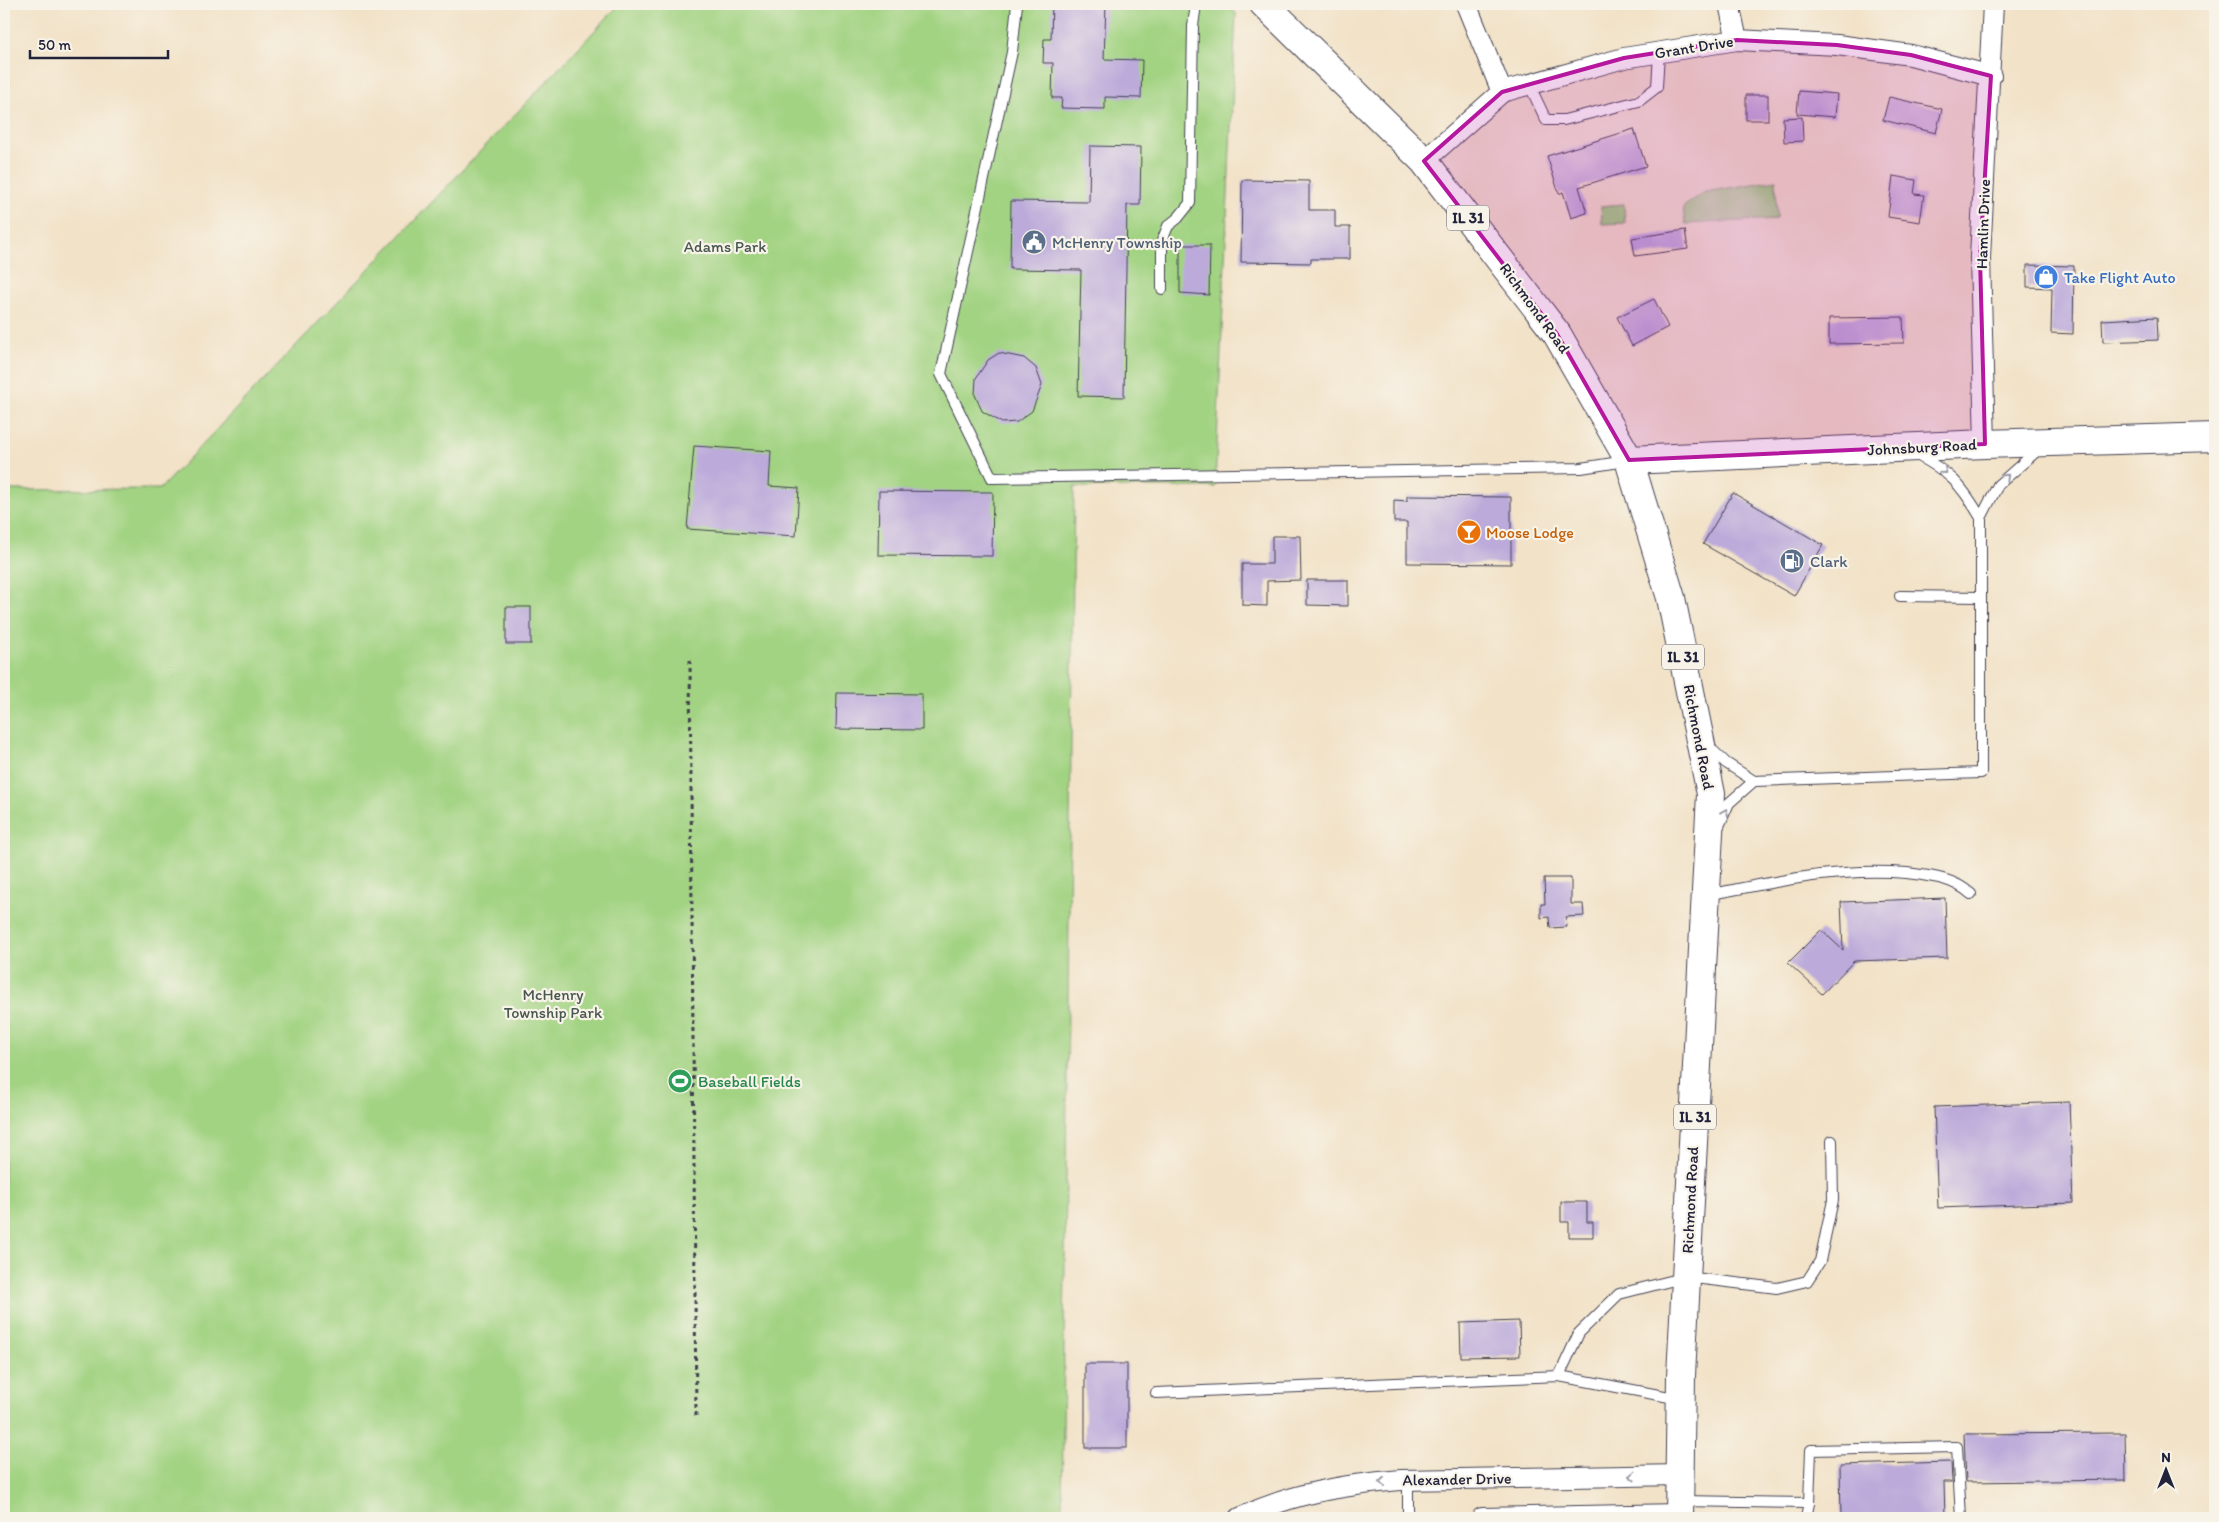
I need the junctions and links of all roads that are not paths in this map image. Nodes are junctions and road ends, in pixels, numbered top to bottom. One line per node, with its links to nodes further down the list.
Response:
1 (1017, 4): 18 (lane)
2 (1196, 4): 13 (lane)
3 (1264, 4): 12 (main road, Richmond Road / IL 31)
4 (1466, 4): 11 (street)
5 (1729, 4): 7 (street)
6 (1993, 4): 9 (street, Hamlin Drive)
7 (1738, 40): 8 (street, Grant Drive); 9 (street, Grant Drive)
8 (1659, 52): 10 (street, Grant Drive); 10 (lane)
9 (1991, 76): 16 (street, Hamlin Drive)
10 (1529, 84): 11 (street, Grant Drive)
11 (1502, 92): 12 (street, Grant Drive)
12 (1424, 161): 18 (main road, Richmond Road / IL 31)
13 (1162, 289)
14 (2215, 437): 15 (main road, Johnsburg Road)
15 (2048, 442): 16 (main road, Johnsburg Road); 19 (lane, one-way to 15)
16 (1985, 444): 17 (main road, Johnsburg Road)
17 (1902, 448): 18 (main road, Johnsburg Road); 19 (lane, one-way to 19)
18 (1629, 460): 22 (main road, Richmond Road / IL 31)
19 (1981, 518): 21 (lane)
20 (1900, 596): 21 (lane)
21 (1981, 596): 23 (lane)
22 (1700, 737): 23 (lane); 24 (main road, Richmond Road / IL 31)
23 (1754, 781): 24 (lane, one-way to 23)
24 (1708, 852): 26 (main road, Richmond Road / IL 31)
25 (1971, 894): 26 (lane)
26 (1706, 895): 28 (main road, Richmond Road / IL 31)
27 (1832, 1141): 28 (lane)
28 (1686, 1277): 29 (lane); 31 (main road, Richmond Road / IL 31)
29 (1559, 1376): 30 (lane); 31 (lane)
30 (1156, 1393)
31 (1681, 1399): 32 (main road, Richmond Road / IL 31)
32 (1680, 1475): 33 (street, Alexander Drive, one-way to 33); 35 (main road, Richmond Road / IL 31)
33 (1408, 1480): 36 (street, Alexander Drive, one-way to 36); 37 (lane)
34 (1809, 1503): 35 (lane); 39 (lane); 40 (lane)
35 (1679, 1511): 38 (street)
36 (1240, 1518)
37 (1408, 1518)
38 (1482, 1518)
39 (1806, 1518)
40 (1960, 1518)

